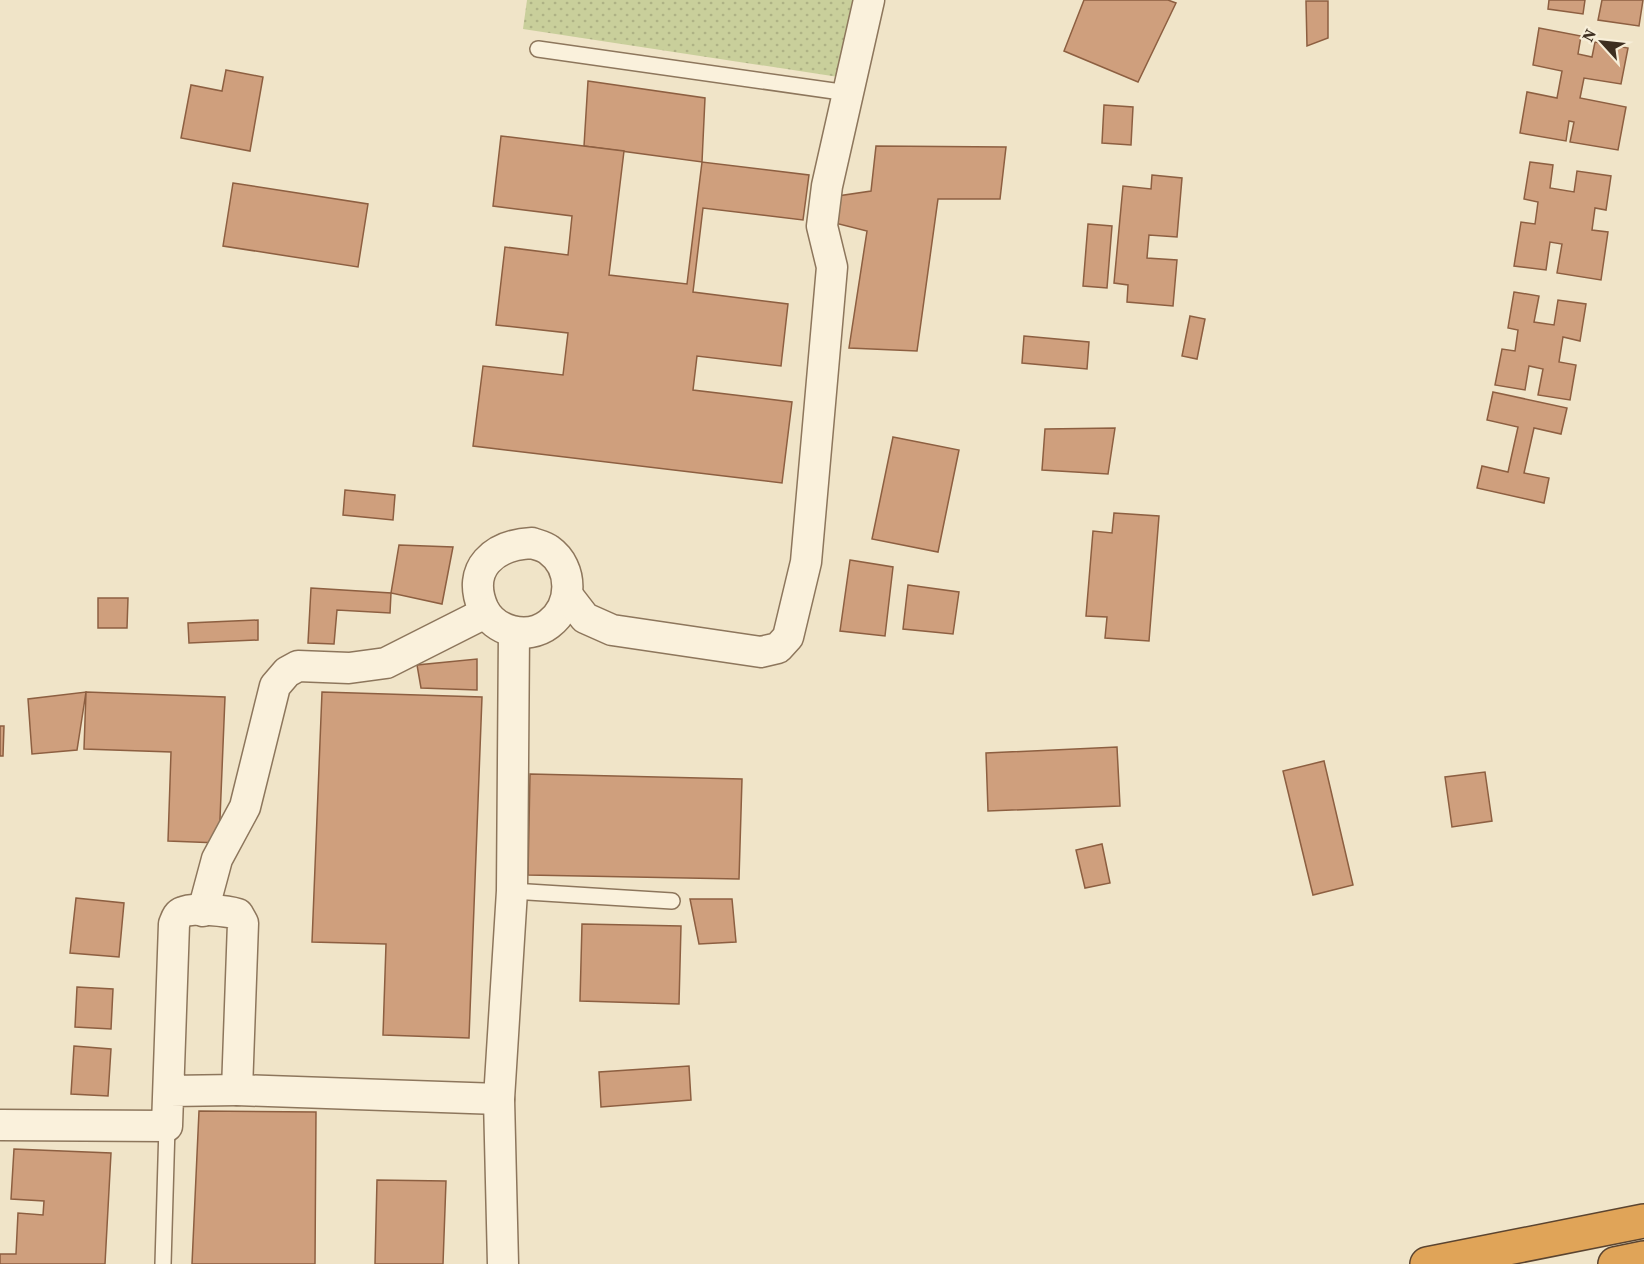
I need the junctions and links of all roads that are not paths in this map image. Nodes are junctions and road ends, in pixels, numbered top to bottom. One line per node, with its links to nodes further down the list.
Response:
1 (869, 0): 3 (street)
2 (538, 49): 3 (lane)
3 (848, 93): 4 (street)
4 (568, 596): 5 (street); 6 (street)
5 (486, 613): 6 (street); 9 (street)
6 (514, 632): 7 (street)
7 (512, 891): 8 (lane); 12 (street)
8 (672, 901)
9 (203, 911): 10 (street); 11 (street)
10 (237, 1090): 11 (street); 12 (street)
11 (170, 1091): 14 (street)
12 (499, 1099): 18 (street)
13 (0, 1125): 14 (street)
14 (167, 1126): 17 (lane)
15 (1644, 1221): 19 (highway)
16 (1644, 1258): 20 (highway)
17 (164, 1264)
18 (503, 1264)
19 (1427, 1264)
20 (1615, 1264)

